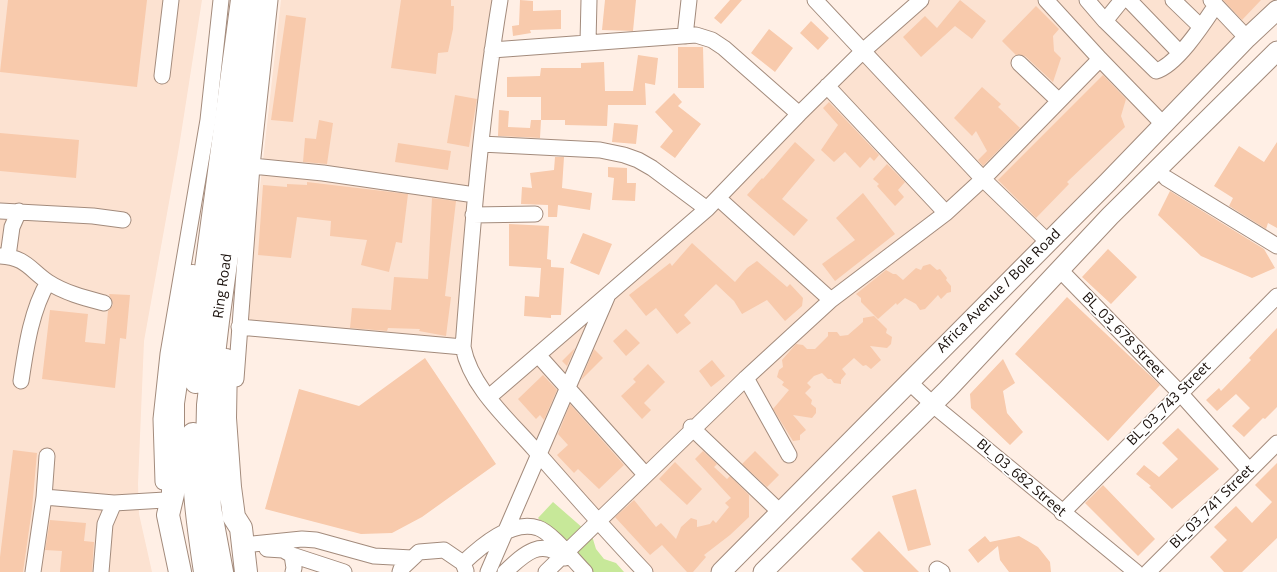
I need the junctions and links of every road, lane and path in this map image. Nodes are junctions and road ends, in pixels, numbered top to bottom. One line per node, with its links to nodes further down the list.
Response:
1 (171, 0): 29 (street)
2 (221, 0): 76 (street)
3 (242, 0): 35 (highway, Ring Road)
4 (257, 0): 57 (highway, Ring Road)
5 (270, 0): 36 (street)
6 (500, 0): 23 (street)
7 (589, 0): 22 (street)
8 (689, 0): 20 (street)
9 (815, 0): 24 (street)
10 (921, 0): 24 (street)
11 (1046, 0): 27 (street)
12 (1087, 0): 18 (street)
13 (1122, 0): 18 (street)
14 (1128, 0): 26 (street)
15 (1173, 0): 19 (street)
16 (1214, 3): 19 (street); 21 (street)
17 (1277, 10): 21 (main road, Africa Avenue / Bole Road)
18 (1104, 21): 26 (street)
19 (1201, 27): 26 (street)
20 (685, 36): 22 (street); 32 (street)
21 (1247, 38): 33 (main road, Africa Avenue / Bole Road)
22 (588, 42): 23 (street)
23 (492, 50): 34 (street)
24 (863, 51): 30 (street); 38 (street)
25 (1277, 51): 51 (main road, Africa Avenue / Bole Road)
26 (1180, 53)
27 (1100, 60): 31 (street); 33 (street)
28 (1019, 63): 31 (street)
29 (162, 76)
30 (827, 86): 32 (street); 44 (street)
31 (1060, 101): 38 (street)
32 (799, 114): 40 (street)
33 (1164, 125): 48 (main road, Africa Avenue / Bole Road)
34 (482, 144): 39 (street); 41 (street)
35 (221, 160): 75 (highway, Ring Road); 76 (highway)
36 (252, 166): 39 (street); 58 (street)
37 (1166, 178): 49 (street)
38 (983, 180): 44 (street); 48 (street)
39 (475, 195): 46 (street)
40 (718, 198): 41 (street); 55 (street)
41 (707, 209): 53 (street)
42 (0, 210): 43 (street)
43 (19, 211): 47 (street); 50 (street)
44 (946, 213): 55 (street)
45 (536, 214): 46 (street)
46 (473, 216): 59 (street)
47 (123, 220)
48 (1048, 242): 63 (main road, Africa Avenue / Bole Road)
49 (1277, 246)
50 (4, 256): 52 (street)
51 (1061, 271): 64 (street, BL_03_678 Street); 66 (main road, Africa Avenue / Bole Road)
52 (48, 282): 56 (street); 62 (street)
53 (609, 293): 60 (street); 94 (street)
54 (1277, 296): 64 (street, BL_03_743 Street)
55 (831, 300): 61 (street)
56 (104, 302)
57 (218, 321): 75 (highway, Ring Road); 82 (highway)
58 (239, 327): 59 (street); 82 (street)
59 (463, 348): 65 (street)
60 (538, 355): 65 (street); 72 (street)
61 (746, 378): 69 (street); 96 (street)
62 (21, 381)
63 (908, 381): 66 (street, BL_03_682 Street); 77 (main road, Africa Avenue / Bole Road)
64 (1180, 393): 71 (street, BL_03_678 Street); 78 (street, BL_03_743 Street)
65 (489, 397): 79 (street)
66 (933, 404): 78 (street, BL_03_682 Street); 101 (main road, Africa Avenue / Bole Road)
67 (690, 427): 72 (street); 77 (street); 96 (street)
68 (1277, 443): 71 (street, BL_03_741 Street)
69 (789, 455)
70 (47, 456): 73 (street)
71 (1249, 470): 103 (street, BL_03_741 Street)
72 (643, 472): 79 (street)
73 (44, 497): 74 (street); 86 (street)
74 (114, 503): 76 (street); 87 (street)
75 (203, 506): 89 (highway, Ring Road); 90 (highway, Ring Road)
76 (166, 507): 88 (highway)
77 (780, 512): 100 (main road, Africa Avenue / Bole Road)
78 (1062, 513): 102 (street, BL_03_682 Street)
79 (594, 518): 99 (street)
80 (524, 525): 81 (street); 85 (street); 98 (street)
81 (536, 548): 95 (street); 97 (street)
82 (243, 549): 83 (street); 84 (street)
83 (292, 555): 91 (street); 92 (street)
84 (412, 558): 85 (street); 93 (street)
85 (465, 567)
86 (34, 572)
87 (101, 572)
88 (180, 572)
89 (205, 572)
90 (222, 572)
91 (293, 572)
92 (344, 572)
93 (400, 572)
94 (488, 572)
95 (505, 572)
96 (545, 572)
97 (577, 572)
98 (585, 572)
99 (645, 572)
100 (721, 572)
101 (763, 572)
102 (1136, 572)
103 (1148, 572)

